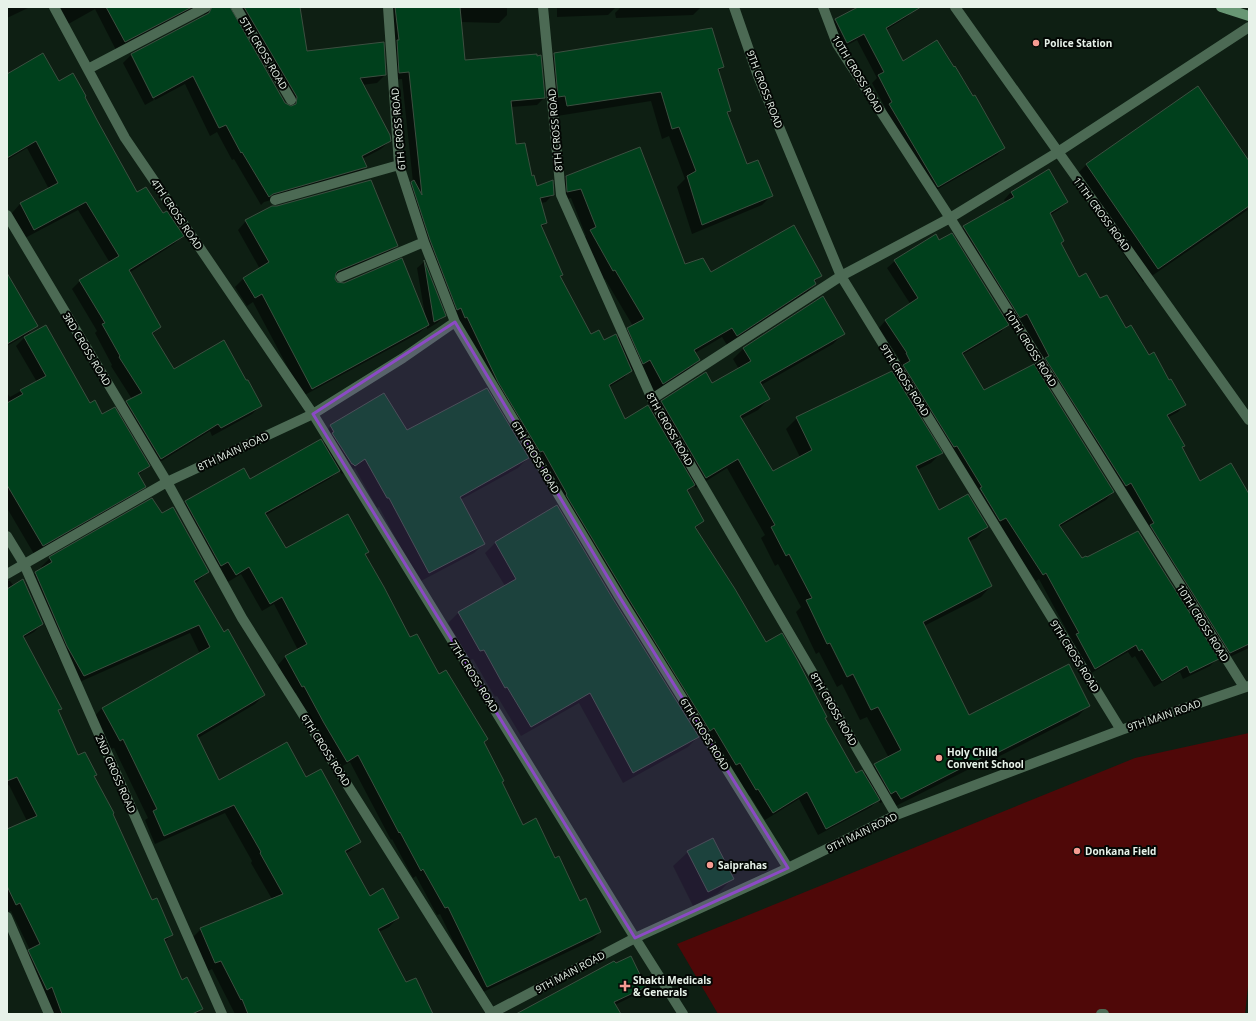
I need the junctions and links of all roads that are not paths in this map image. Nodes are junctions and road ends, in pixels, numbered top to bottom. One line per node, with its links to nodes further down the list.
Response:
1 (54, 7): 12 (street, 4TH CROSS ROAD)
2 (206, 7): 12 (street)
3 (236, 7): 13 (street, 5TH CROSS ROAD)
4 (388, 7): 15 (street, 6TH CROSS ROAD)
5 (543, 7): 23 (street, 8TH CROSS ROAD)
6 (734, 7): 20 (street, 9TH CROSS ROAD)
7 (823, 7): 18 (street, 10TH CROSS ROAD)
8 (1220, 7): 10 (main road)
9 (958, 8): 14 (street, 11TH CROSS ROAD)
10 (1249, 16)
11 (1249, 27): 14 (street)
12 (88, 68): 24 (street, 4TH CROSS ROAD)
13 (291, 100)
14 (1058, 152): 18 (street); 25 (street, 11TH CROSS ROAD)
15 (399, 166): 16 (street); 19 (street, 6TH CROSS ROAD)
16 (276, 200)
17 (7, 215): 26 (street, 3RD CROSS ROAD)
18 (950, 218): 20 (street); 30 (street, 10TH CROSS ROAD)
19 (424, 242): 21 (street); 22 (street, 6TH CROSS ROAD)
20 (841, 276): 23 (street); 31 (street, 9TH CROSS ROAD)
21 (341, 277)
22 (455, 322): 24 (street, 8TH MAIN ROAD); 33 (street, 6TH CROSS ROAD)
23 (652, 399): 32 (street, 8TH CROSS ROAD)
24 (313, 414): 26 (street, 8TH MAIN ROAD); 35 (street, 7TH CROSS ROAD)
25 (1249, 420)
26 (166, 482): 28 (street, 8TH MAIN ROAD); 38 (street, 6TH CROSS ROAD)
27 (7, 536): 28 (street, 2ND CROSS ROAD)
28 (24, 564): 29 (street, 8TH MAIN ROAD); 37 (street, 2ND CROSS ROAD)
29 (7, 574)
30 (1246, 687): 31 (street, 9TH MAIN ROAD)
31 (1121, 730): 32 (street, 9TH MAIN ROAD)
32 (896, 816): 33 (street, 9TH MAIN ROAD)
33 (788, 868): 35 (street, 9TH MAIN ROAD)
34 (7, 917): 36 (street)
35 (635, 938): 38 (street, 9TH MAIN ROAD); 39 (street, 7TH CROSS ROAD)
36 (49, 1014)
37 (222, 1014)
38 (491, 1014)
39 (683, 1014)

